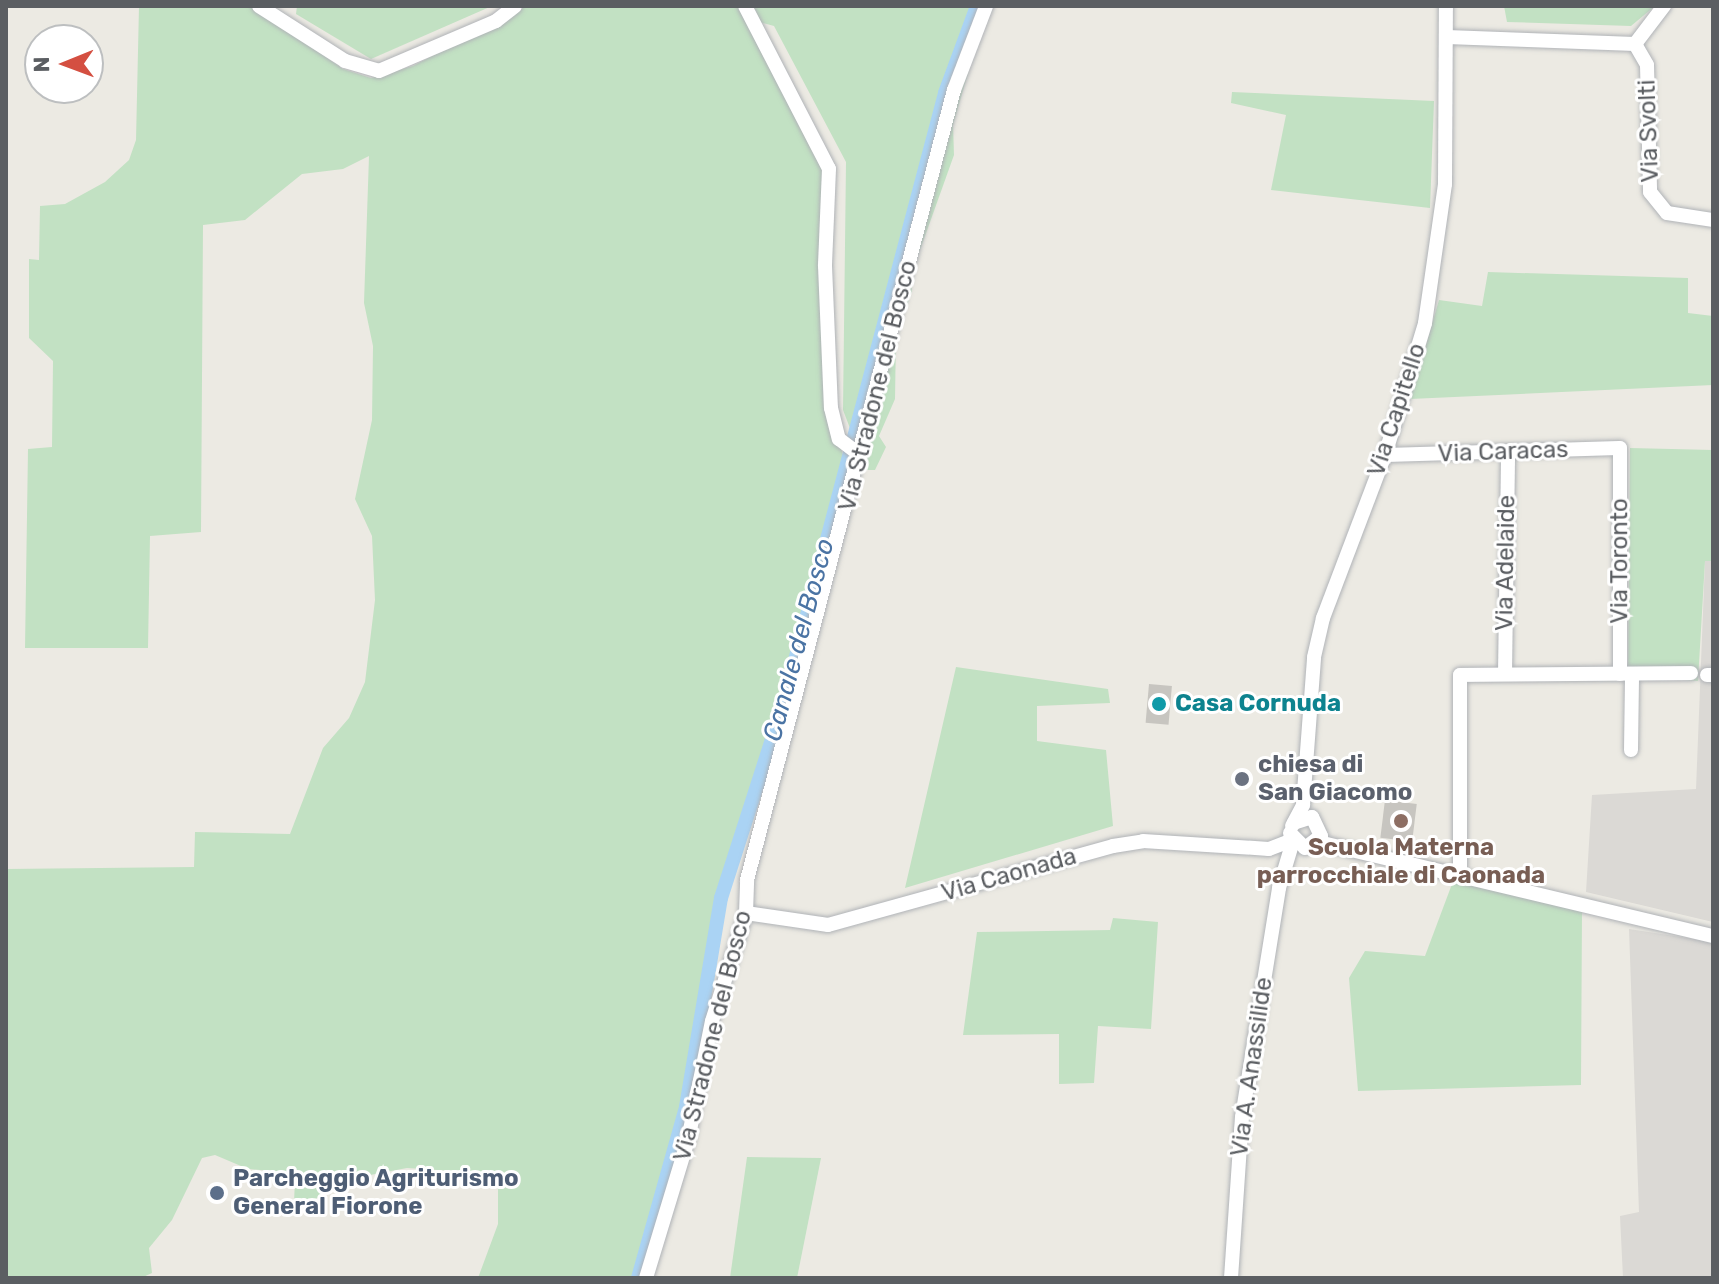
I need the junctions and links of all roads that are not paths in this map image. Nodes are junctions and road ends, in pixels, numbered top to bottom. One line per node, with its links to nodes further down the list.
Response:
1 (259, 6): 2 (street)
2 (515, 6)
3 (745, 6): 11 (street)
4 (986, 6): 11 (street, Via Stradone del Bosco)
5 (1446, 6): 7 (street, Via Capitello)
6 (1664, 6): 8 (street)
7 (1447, 37): 8 (street, Via Svolti); 13 (street, Via Capitello)
8 (1635, 44): 9 (street, Via Svolti)
9 (1713, 220)
10 (1620, 448): 12 (street, Via Caracas); 16 (street, Via Toronto)
11 (854, 452): 23 (street, Via Stradone del Bosco)
12 (1508, 452): 13 (street, Via Caracas); 15 (street, Via Adelaide)
13 (1385, 455): 18 (street, Via Capitello)
14 (1691, 673): 16 (street)
15 (1505, 674): 16 (street); 22 (street)
16 (1626, 674): 17 (street, Via Toronto)
17 (1631, 750)
18 (1303, 805): 19 (street); 20 (street, Via Capitello)
19 (1316, 834): 20 (street, Via Caonada); 20 (street, Via Caonada); 21 (street); 22 (street, Via Caonada)
20 (1292, 835): 21 (street, Via A. Anassilide); 23 (street, Via Caonada)
21 (1288, 858): 26 (street, Via A. Anassilide)
22 (1460, 873): 24 (street, Via Caonada)
23 (746, 913): 25 (street, Via Stradone del Bosco)
24 (1713, 936)
25 (646, 1278)
26 (1231, 1278)

